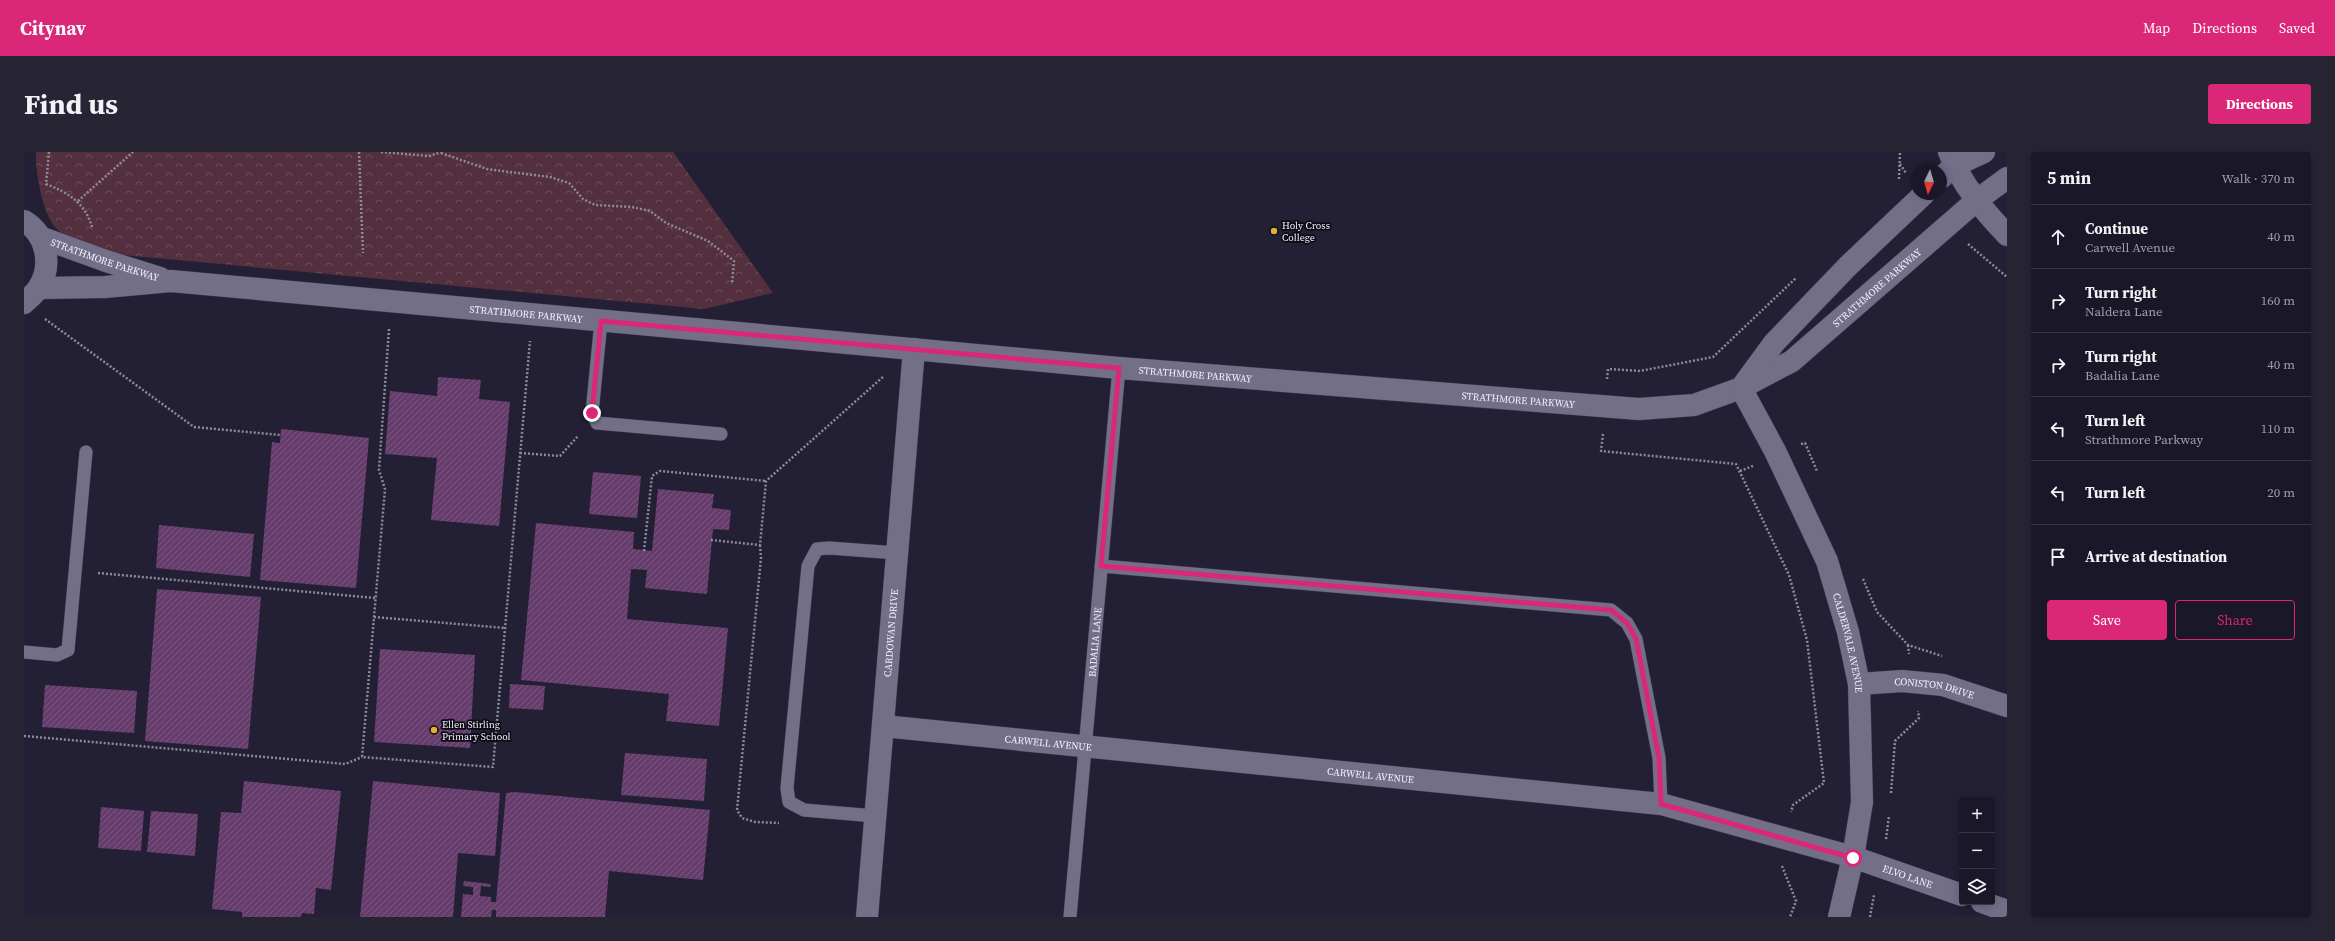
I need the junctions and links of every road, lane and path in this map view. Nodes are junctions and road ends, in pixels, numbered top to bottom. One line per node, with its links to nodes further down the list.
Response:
1 (49, 152): 13 (path)
2 (133, 152): 13 (path)
3 (359, 152): 18 (path)
4 (382, 152): 7 (path)
5 (1900, 152): 10 (path)
6 (1984, 152): 8 (street)
7 (442, 153): 21 (path)
8 (1948, 165): 12 (street)
9 (2007, 178): 12 (street, STRATHMORE PARKWAY)
10 (1894, 185)
11 (1918, 200): 29 (street)
12 (1977, 200): 16 (street); 29 (street, STRATHMORE PARKWAY)
13 (78, 201): 15 (path)
14 (24, 221): 17 (street)
15 (93, 230)
16 (2007, 234)
17 (40, 237): 20 (street, STRATHMORE PARKWAY); 22 (street)
18 (363, 252)
19 (1797, 276): 30 (path)
20 (170, 281): 22 (street, STRATHMORE PARKWAY); 23 (street, STRATHMORE PARKWAY)
21 (732, 284)
22 (31, 295)
23 (392, 301): 24 (street, STRATHMORE PARKWAY); 46 (path)
24 (533, 314): 26 (street, STRATHMORE PARKWAY); 35 (path)
25 (43, 317): 33 (path)
26 (601, 321): 27 (street, STRATHMORE PARKWAY); 31 (lane)
27 (914, 349): 28 (street, STRATHMORE PARKWAY); 39 (path); 42 (street, CARDOWAN DRIVE)
28 (1119, 368): 30 (street, STRATHMORE PARKWAY); 43 (lane, BADALIA LANE)
29 (1741, 388): 30 (street, STRATHMORE PARKWAY); 36 (street, CALDERVALE AVENUE)
30 (1605, 406): 37 (path)
31 (594, 420): 32 (lane); 35 (path)
32 (721, 434)
33 (280, 435)
34 (86, 452): 44 (lane)
35 (520, 453): 48 (path)
36 (1777, 455): 37 (path); 38 (path); 53 (street, CALDERVALE AVENUE)
37 (1740, 471): 63 (path)
38 (1820, 478)
39 (766, 480): 40 (path); 41 (path)
40 (711, 540)
41 (644, 551)
42 (897, 553): 55 (street, CARDOWAN DRIVE); 62 (lane)
43 (1101, 566): 57 (lane, BADALIA LANE); 60 (lane)
44 (75, 571): 46 (path); 50 (lane)
45 (1862, 577): 49 (path)
46 (375, 598): 47 (path)
47 (374, 617): 48 (path); 58 (path)
48 (506, 628): 58 (path)
49 (1908, 645): 51 (path); 52 (path)
50 (24, 652)
51 (1943, 656)
52 (1913, 682): 53 (street, CONISTON DRIVE); 54 (street, CONISTON DRIVE); 59 (path)
53 (1859, 684): 64 (street, CALDERVALE AVENUE)
54 (2007, 706)
55 (883, 726): 57 (street, CARWELL AVENUE); 62 (street, CARDOWAN DRIVE)
56 (24, 736): 58 (path)
57 (1085, 747): 60 (street, CARWELL AVENUE); 70 (lane, BADALIA LANE)
58 (362, 757)
59 (1891, 795)
60 (1661, 804): 63 (street, CARWELL AVENUE)
61 (1890, 810): 65 (path)
62 (875, 816): 69 (street, CARDOWAN DRIVE)
63 (1784, 838): 64 (street, CARWELL AVENUE); 71 (path)
64 (1853, 858): 65 (street, ELVO LANE); 72 (street, CALDERVALE AVENUE)
65 (1880, 867): 66 (street, ELVO LANE); 73 (path)
66 (1959, 894)
67 (1990, 905): 68 (street)
68 (2007, 911)
69 (867, 917)
70 (1070, 917)
71 (1790, 917)
72 (1839, 917)
73 (1870, 917)

